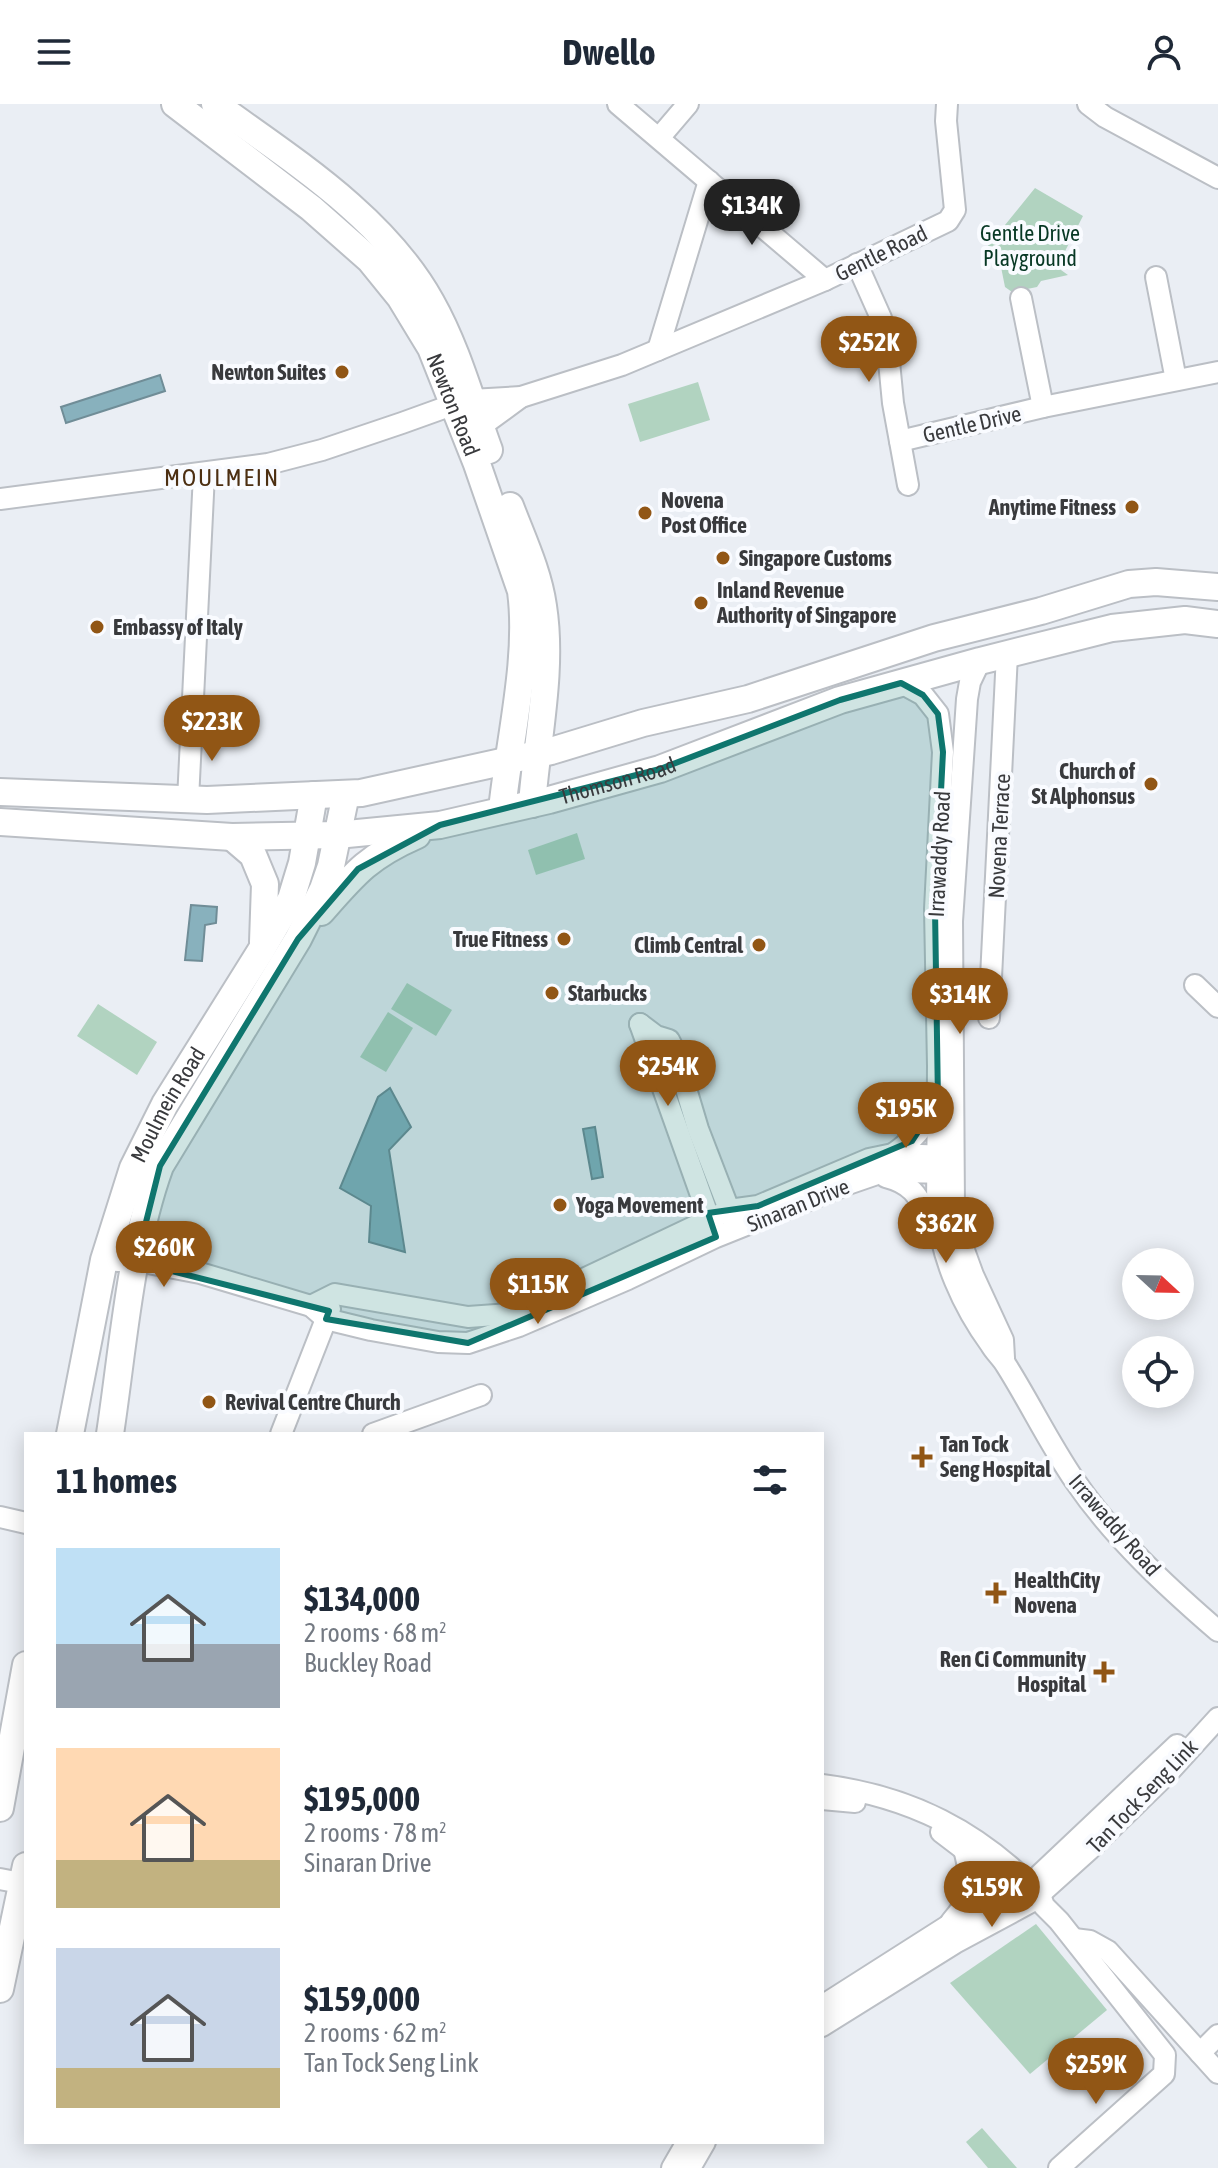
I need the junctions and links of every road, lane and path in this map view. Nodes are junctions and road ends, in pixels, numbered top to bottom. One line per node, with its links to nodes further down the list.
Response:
1 (175, 104): 18 (main road, Newton Road)
2 (215, 104): 18 (main road, Newton Road)
3 (618, 104): 7 (street)
4 (688, 104): 7 (street)
5 (947, 104): 10 (street, Gentle Road)
6 (1088, 104): 8 (street)
7 (659, 138): 9 (street)
8 (1218, 178)
9 (709, 181): 12 (street); 14 (street)
10 (857, 264): 12 (street, Gentle Road); 21 (street, Gentle Drive)
11 (1156, 277): 16 (street)
12 (825, 280): 14 (street, Gentle Road)
13 (1021, 298): 19 (street, Gentle Drive)
14 (658, 350): 17 (street, Gentle Road)
15 (1218, 372): 16 (street, Gentle Drive)
16 (1176, 380): 19 (street, Gentle Drive)
17 (521, 397): 18 (street); 20 (street)
18 (463, 398): 20 (main road, Newton Road); 22 (street); 31 (main road, Newton Road)
19 (1043, 407): 21 (street, Gentle Drive)
20 (480, 427): 30 (main road, Newton Road)
21 (900, 441): 23 (street, Gentle Drive)
22 (204, 474): 24 (street); 35 (street)
23 (908, 485)
24 (0, 499)
25 (1218, 587): 30 (main road, Thomson Road)
26 (1218, 624): 27 (main road, Thomson Road)
27 (1007, 654): 28 (main road, Thomson Road); 47 (street, Novena Terrace)
28 (980, 661): 29 (main road, Thomson Road); 50 (street, Irrawaddy Road)
29 (901, 683): 36 (main road, Thomson Road); 48 (street, Irrawaddy Road)
30 (536, 754): 31 (main road, Thomson Road); 36 (main road)
31 (507, 760): 33 (main road, Thomson Road); 37 (main road, Newton Road)
32 (0, 792): 35 (main road, Thomson Road)
33 (346, 794): 34 (main road, Thomson Road); 41 (main road, Moulmein Road)
34 (314, 795): 35 (main road, Thomson Road); 40 (main road, Moulmein Road)
35 (188, 800)
36 (532, 804): 37 (main road, Thomson Road)
37 (502, 810): 39 (main road, Thomson Road)
38 (0, 822): 42 (main road, Thomson Road)
39 (440, 825): 41 (main road, Thomson Road); 43 (main road)
40 (308, 835): 41 (main road, Thomson Road); 42 (main road, Thomson Road); 44 (main road, Moulmein Road)
41 (337, 835): 43 (main road, Moulmein Road)
42 (232, 837): 44 (main road)
43 (298, 939): 56 (main road, Moulmein Road)
44 (262, 949): 55 (main road, Moulmein Road)
45 (1195, 985): 46 (street)
46 (1218, 1007)
47 (989, 1018)
48 (938, 1101): 49 (street); 50 (street, Irrawaddy Road)
49 (893, 1154): 50 (street, Sinaran Drive); 52 (street, Sinaran Drive)
50 (945, 1165): 51 (street, Sinaran Drive); 54 (street, Irrawaddy Road); 58 (street, Irrawaddy Road)
51 (877, 1174): 52 (street, Sinaran Drive); 54 (street)
52 (733, 1220): 53 (street, Sinaran Drive); 53 (street, Sinaran Drive)
53 (713, 1228): 57 (street, Sinaran Drive); 57 (street, Sinaran Drive)
54 (938, 1232): 58 (street, Irrawaddy Road)
55 (104, 1260): 56 (street, Sinaran Drive); 60 (main road, Moulmein Road)
56 (135, 1269): 57 (street, Sinaran Drive); 61 (main road, Moulmein Road)
57 (318, 1313): 62 (street)
58 (1005, 1362): 66 (street, Irrawaddy Road)
59 (481, 1395): 63 (street)
60 (70, 1432)
61 (110, 1432)
62 (282, 1432)
63 (379, 1432)
64 (0, 1517): 65 (street)
65 (24, 1523)
66 (1218, 1631)
67 (24, 1676): 72 (main road)
68 (1218, 1701): 75 (street, Tan Tock Seng Link)
69 (1218, 1718): 75 (street, Tan Tock Seng Link)
70 (824, 1785): 75 (street)
71 (824, 1799): 73 (street)
72 (0, 1808)
73 (964, 1849): 75 (street); 76 (street, Tan Tock Seng Link)
74 (17, 1891): 79 (main road)
75 (1033, 1896): 76 (street, Tan Tock Seng Link); 77 (street); 82 (street, Tan Tock Seng Link)
76 (946, 1927): 81 (street, Tan Tock Seng Link)
77 (1074, 1939): 84 (street); 90 (street)
78 (24, 1956): 80 (main road)
79 (0, 1989)
80 (0, 2001)
81 (824, 2005)
82 (824, 2025)
83 (1218, 2035): 84 (street)
84 (1200, 2053): 85 (street)
85 (1218, 2073)
86 (686, 2144): 88 (street)
87 (704, 2144): 89 (street)
88 (672, 2168)
89 (690, 2168)
90 (1059, 2168)

